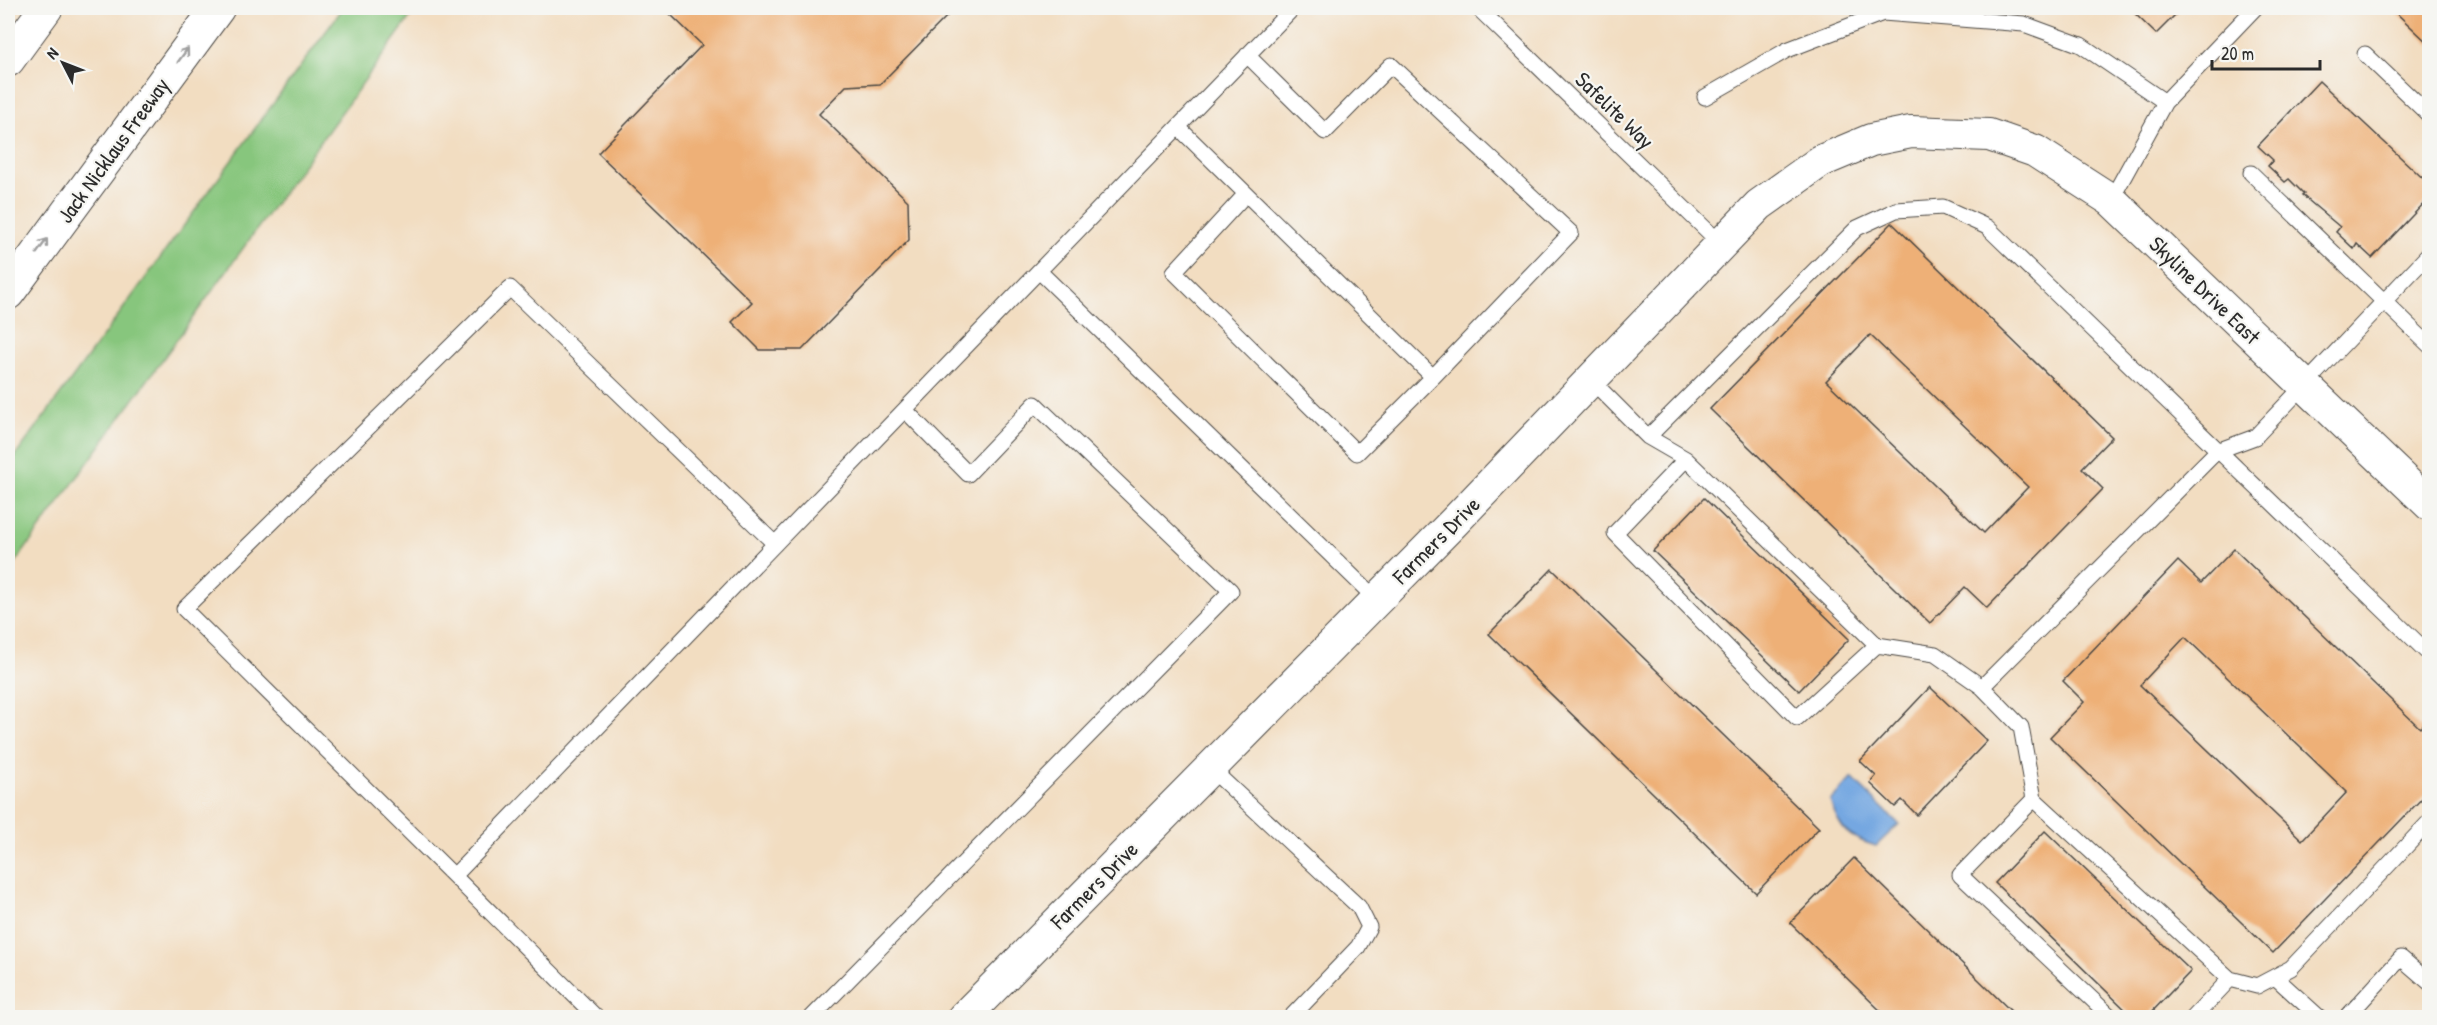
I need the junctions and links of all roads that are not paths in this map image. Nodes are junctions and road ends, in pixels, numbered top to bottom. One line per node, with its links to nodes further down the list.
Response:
1 (46, 8): 9 (highway)
2 (218, 8): 21 (highway, Jack Nicklaus Freeway, one-way to 2)
3 (1293, 8): 8 (lane)
4 (1478, 8): 18 (lane, Safelite Way)
5 (2255, 8): 11 (lane)
6 (1990, 15): 10 (lane); 11 (lane)
7 (2365, 54): 12 (lane)
8 (1247, 55): 13 (lane); 24 (lane)
9 (8, 60)
10 (1705, 97)
11 (2165, 102): 17 (lane)
12 (2430, 116)
13 (1178, 127): 16 (lane); 20 (lane)
14 (1947, 133): 17 (street, Skyline Drive East); 18 (street, Farmers Drive)
15 (2251, 173): 22 (lane)
16 (1245, 195): 24 (lane); 24 (lane)
17 (2111, 200): 26 (street, Skyline Drive East)
18 (1721, 244): 25 (street, Farmers Drive)
19 (2430, 253): 22 (lane)
20 (1039, 271): 27 (lane); 33 (lane)
21 (8, 293)
22 (2383, 302): 23 (lane); 26 (lane)
23 (2430, 346)
24 (1433, 377)
25 (1591, 380): 28 (lane); 33 (street, Farmers Drive)
26 (2305, 385): 29 (lane); 31 (street, Skyline Drive East)
27 (905, 410): 32 (lane); 45 (lane)
28 (1648, 437): 29 (lane); 30 (lane)
29 (2217, 451): 35 (lane); 36 (lane)
30 (1686, 459): 34 (lane); 34 (lane)
31 (2430, 505)
32 (775, 544): 40 (lane); 40 (lane)
33 (1377, 600): 37 (street, Farmers Drive)
34 (1877, 645): 36 (lane)
35 (2430, 655)
36 (1982, 687): 38 (lane)
37 (1210, 768): 46 (street, Farmers Drive); 47 (lane)
38 (2034, 799): 42 (lane); 48 (lane)
39 (2430, 821): 41 (lane)
40 (454, 876): 44 (lane)
41 (2275, 977): 42 (lane); 50 (lane)
42 (2230, 979): 49 (lane)
43 (2430, 983): 51 (lane)
44 (597, 1017)
45 (811, 1017)
46 (963, 1017)
47 (1290, 1017)
48 (2112, 1017)
49 (2193, 1017)
50 (2320, 1017)
51 (2346, 1017)

